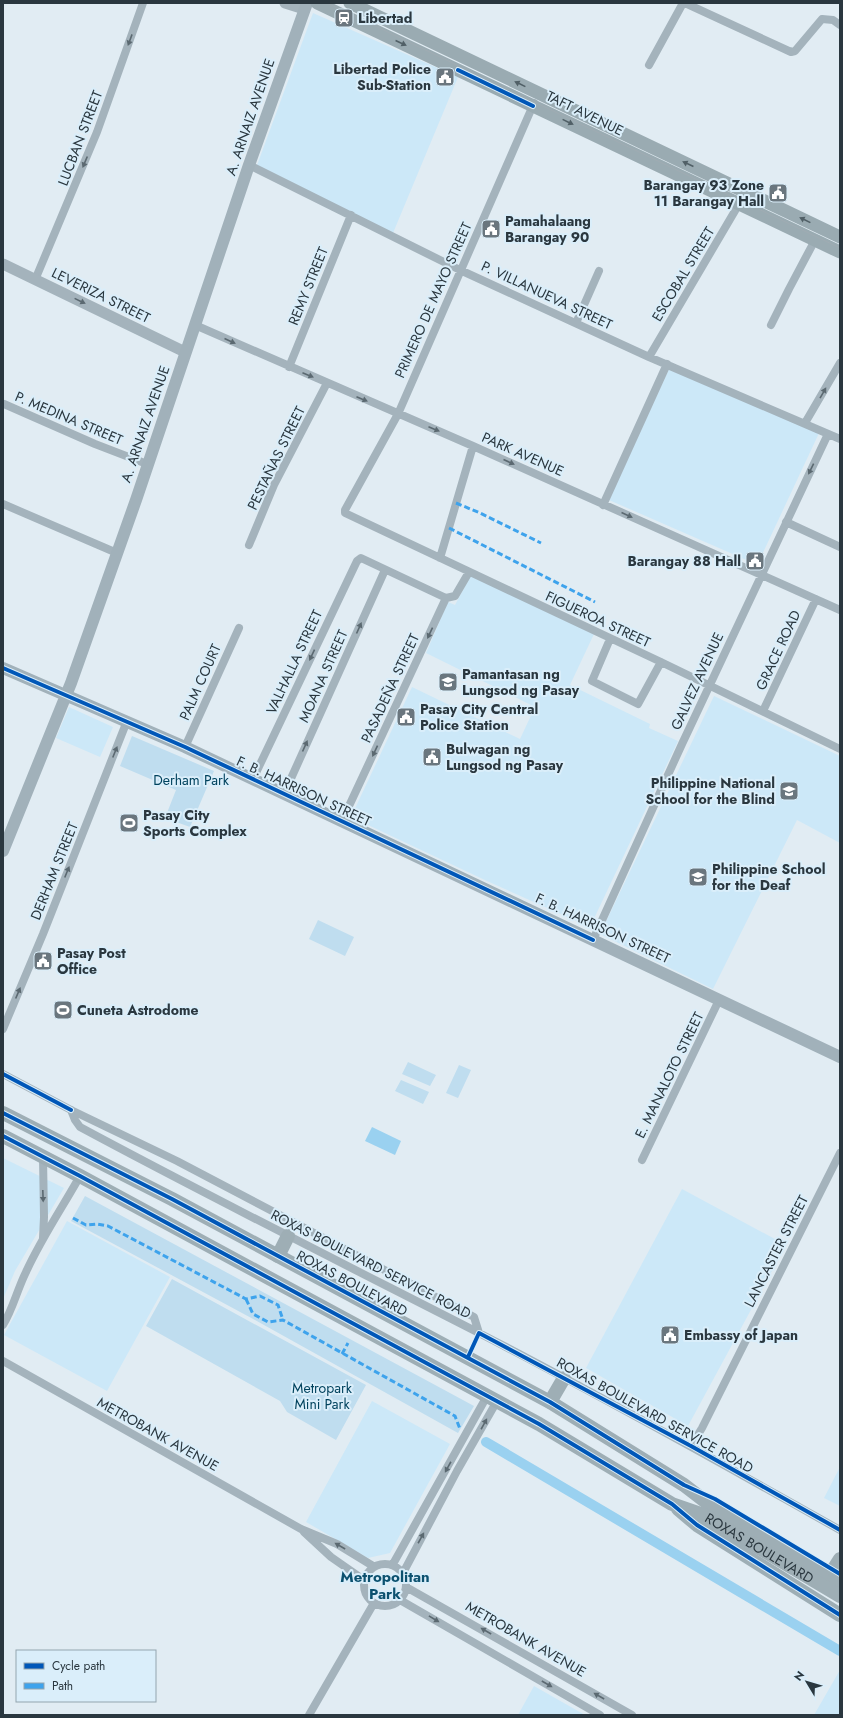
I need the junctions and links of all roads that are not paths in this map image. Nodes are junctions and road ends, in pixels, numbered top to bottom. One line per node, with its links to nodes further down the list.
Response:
1 (143, 3): 24 (street, LUCBAN STREET, one-way to 24)
2 (285, 3): 6 (street)
3 (316, 3): 10 (main road, TAFT AVENUE, one-way to 10)
4 (350, 3): 9 (main road, TAFT AVENUE, one-way to 4)
5 (684, 3): 7 (street); 8 (street)
6 (306, 6): 12 (main road, A. ARNAIZ AVENUE)
7 (840, 24)
8 (649, 65)
9 (539, 94): 10 (street, PRIMERO DE MAYO STREET); 11 (main road, TAFT AVENUE)
10 (533, 106): 13 (main road, TAFT AVENUE, one-way to 13); 22 (street, PRIMERO DE MAYO STREET)
11 (667, 154): 13 (main road); 14 (main road, TAFT AVENUE, one-way to 11)
12 (249, 164): 17 (street, P. VILLANUEVA STREET); 26 (main road, A. ARNAIZ AVENUE)
13 (661, 167): 15 (main road, TAFT AVENUE)
14 (763, 200): 16 (main road); 18 (main road, TAFT AVENUE, one-way to 14)
15 (740, 204): 16 (main road, TAFT AVENUE); 29 (street, ESCOBAL STREET)
16 (758, 213): 19 (main road, TAFT AVENUE)
17 (352, 215): 22 (street, P. VILLANUEVA STREET); 32 (street, REMY STREET)
18 (840, 237)
19 (815, 240): 20 (main road, TAFT AVENUE); 27 (street)
20 (840, 252)
21 (3, 264): 24 (street, LEVERIZA STREET)
22 (460, 270): 25 (street, P. VILLANUEVA STREET); 35 (street, PRIMERO DE MAYO STREET)
23 (599, 271): 25 (street)
24 (36, 280): 28 (street, LEVERIZA STREET, one-way to 28)
25 (576, 323): 29 (street, P. VILLANUEVA STREET)
26 (194, 325): 28 (main road, A. ARNAIZ AVENUE); 32 (street, PARK AVENUE, one-way to 32)
27 (771, 325)
28 (185, 352): 40 (main road, A. ARNAIZ AVENUE)
29 (649, 357): 31 (street, P. VILLANUEVA STREET)
30 (840, 363): 36 (street, one-way to 30)
31 (667, 364): 36 (street, P. VILLANUEVA STREET); 42 (street)
32 (289, 367): 33 (street, PARK AVENUE, one-way to 33)
33 (327, 383): 35 (street, PARK AVENUE, one-way to 35); 45 (street, PESTAÑAS STREET)
34 (4, 404): 40 (street, P. MEDINA STREET)
35 (398, 414): 39 (street, PARK AVENUE, one-way to 39); 43 (street, PRIMERO DE MAYO STREET)
36 (806, 423): 37 (street, P. VILLANUEVA STREET)
37 (828, 434): 38 (street, P. VILLANUEVA STREET); 44 (street, GALVEZ AVENUE, one-way to 44)
38 (840, 438)
39 (473, 446): 42 (street, PARK AVENUE, one-way to 42); 48 (street)
40 (147, 464): 47 (main road, A. ARNAIZ AVENUE)
41 (3, 504): 47 (street)
42 (603, 505): 51 (street, PARK AVENUE, one-way to 51)
43 (345, 513): 48 (street, FIGUEROA STREET)
44 (786, 522): 46 (street); 51 (street, GALVEZ AVENUE)
45 (249, 545)
46 (840, 546)
47 (117, 553): 60 (main road, A. ARNAIZ AVENUE)
48 (440, 558): 50 (street, FIGUEROA STREET)
49 (385, 570): 52 (street); 65 (street, VALHALLA STREET, one-way to 65); 66 (street, MOANA STREET, one-way to 49)
50 (469, 572): 52 (street, PASADEÑA STREET); 56 (street, FIGUEROA STREET)
51 (762, 574): 53 (street, PARK AVENUE); 59 (street, GALVEZ AVENUE)
52 (446, 598): 67 (street, PASADEÑA STREET, one-way to 67)
53 (816, 599): 54 (street, PARK AVENUE); 61 (street, GRACE ROAD)
54 (840, 610)
55 (239, 628): 63 (street, PALM COURT)
56 (610, 639): 57 (street, FIGUEROA STREET); 57 (street)
57 (661, 662): 59 (street, FIGUEROA STREET)
58 (3, 668): 60 (main road, F. B. HARRISON STREET)
59 (710, 686): 61 (street, FIGUEROA STREET); 69 (street, GALVEZ AVENUE)
60 (66, 696): 62 (main road, F. B. HARRISON STREET); 68 (main road, A. ARNAIZ AVENUE)
61 (763, 711): 64 (street, FIGUEROA STREET)
62 (128, 721): 63 (main road, F. B. HARRISON STREET); 71 (street, DERHAM STREET, one-way to 62)
63 (185, 747): 65 (main road, F. B. HARRISON STREET)
64 (840, 749)
65 (253, 779): 66 (main road, F. B. HARRISON STREET)
66 (284, 794): 67 (main road, F. B. HARRISON STREET)
67 (342, 821): 69 (main road, F. B. HARRISON STREET)
68 (3, 851)
69 (593, 940): 70 (main road, F. B. HARRISON STREET)
70 (719, 1000): 72 (main road, F. B. HARRISON STREET); 79 (street, E. MANALOTO STREET)
71 (3, 1028)
72 (840, 1057)
73 (3, 1074): 74 (street)
74 (71, 1110): 81 (street, ROXAS BOULEVARD SERVICE ROAD); 85 (street)
75 (3, 1113): 83 (highway, ROXAS BOULEVARD)
76 (3, 1136): 78 (highway, ROXAS BOULEVARD)
77 (840, 1153): 91 (street, LANCASTER STREET)
78 (43, 1157): 80 (highway, ROXAS BOULEVARD); 82 (street, one-way to 82)
79 (642, 1160)
80 (80, 1176): 82 (street); 88 (highway, ROXAS BOULEVARD)
81 (288, 1236): 83 (highway); 85 (street, ROXAS BOULEVARD SERVICE ROAD)
82 (42, 1239): 84 (street)
83 (278, 1256): 89 (highway, ROXAS BOULEVARD)
84 (3, 1325)
85 (479, 1333): 87 (street, ROXAS BOULEVARD SERVICE ROAD)
86 (3, 1361): 95 (street, METROBANK AVENUE)
87 (564, 1378): 89 (highway); 91 (street, ROXAS BOULEVARD SERVICE ROAD)
88 (492, 1399): 90 (street); 92 (street, one-way to 88); 94 (highway, ROXAS BOULEVARD)
89 (550, 1402): 93 (highway, ROXAS BOULEVARD)
90 (459, 1446): 92 (street); 98 (street, one-way to 98)
91 (692, 1446): 96 (street, ROXAS BOULEVARD SERVICE ROAD)
92 (469, 1452): 101 (street, one-way to 92)
93 (684, 1485): 97 (highway, ROXAS BOULEVARD); 100 (highway)
94 (672, 1504): 97 (highway, ROXAS BOULEVARD); 108 (highway)
95 (301, 1529): 99 (street, METROBANK AVENUE, one-way to 95); 102 (street, METROBANK AVENUE)
96 (840, 1530)
97 (780, 1553): 103 (highway, ROXAS BOULEVARD); 105 (highway, ROXAS BOULEVARD)
98 (393, 1564): 99 (street); 101 (street)
99 (374, 1566): 102 (street)
100 (838, 1567)
101 (403, 1573): 104 (street)
102 (364, 1580): 107 (street)
103 (840, 1584)
104 (406, 1586): 106 (street); 111 (street, METROBANK AVENUE, one-way to 104)
105 (840, 1596)
106 (400, 1600): 107 (street); 110 (street, METROBANK AVENUE, one-way to 110)
107 (374, 1603): 109 (street)
108 (840, 1615)
109 (309, 1715)
110 (600, 1715)
111 (632, 1715)

